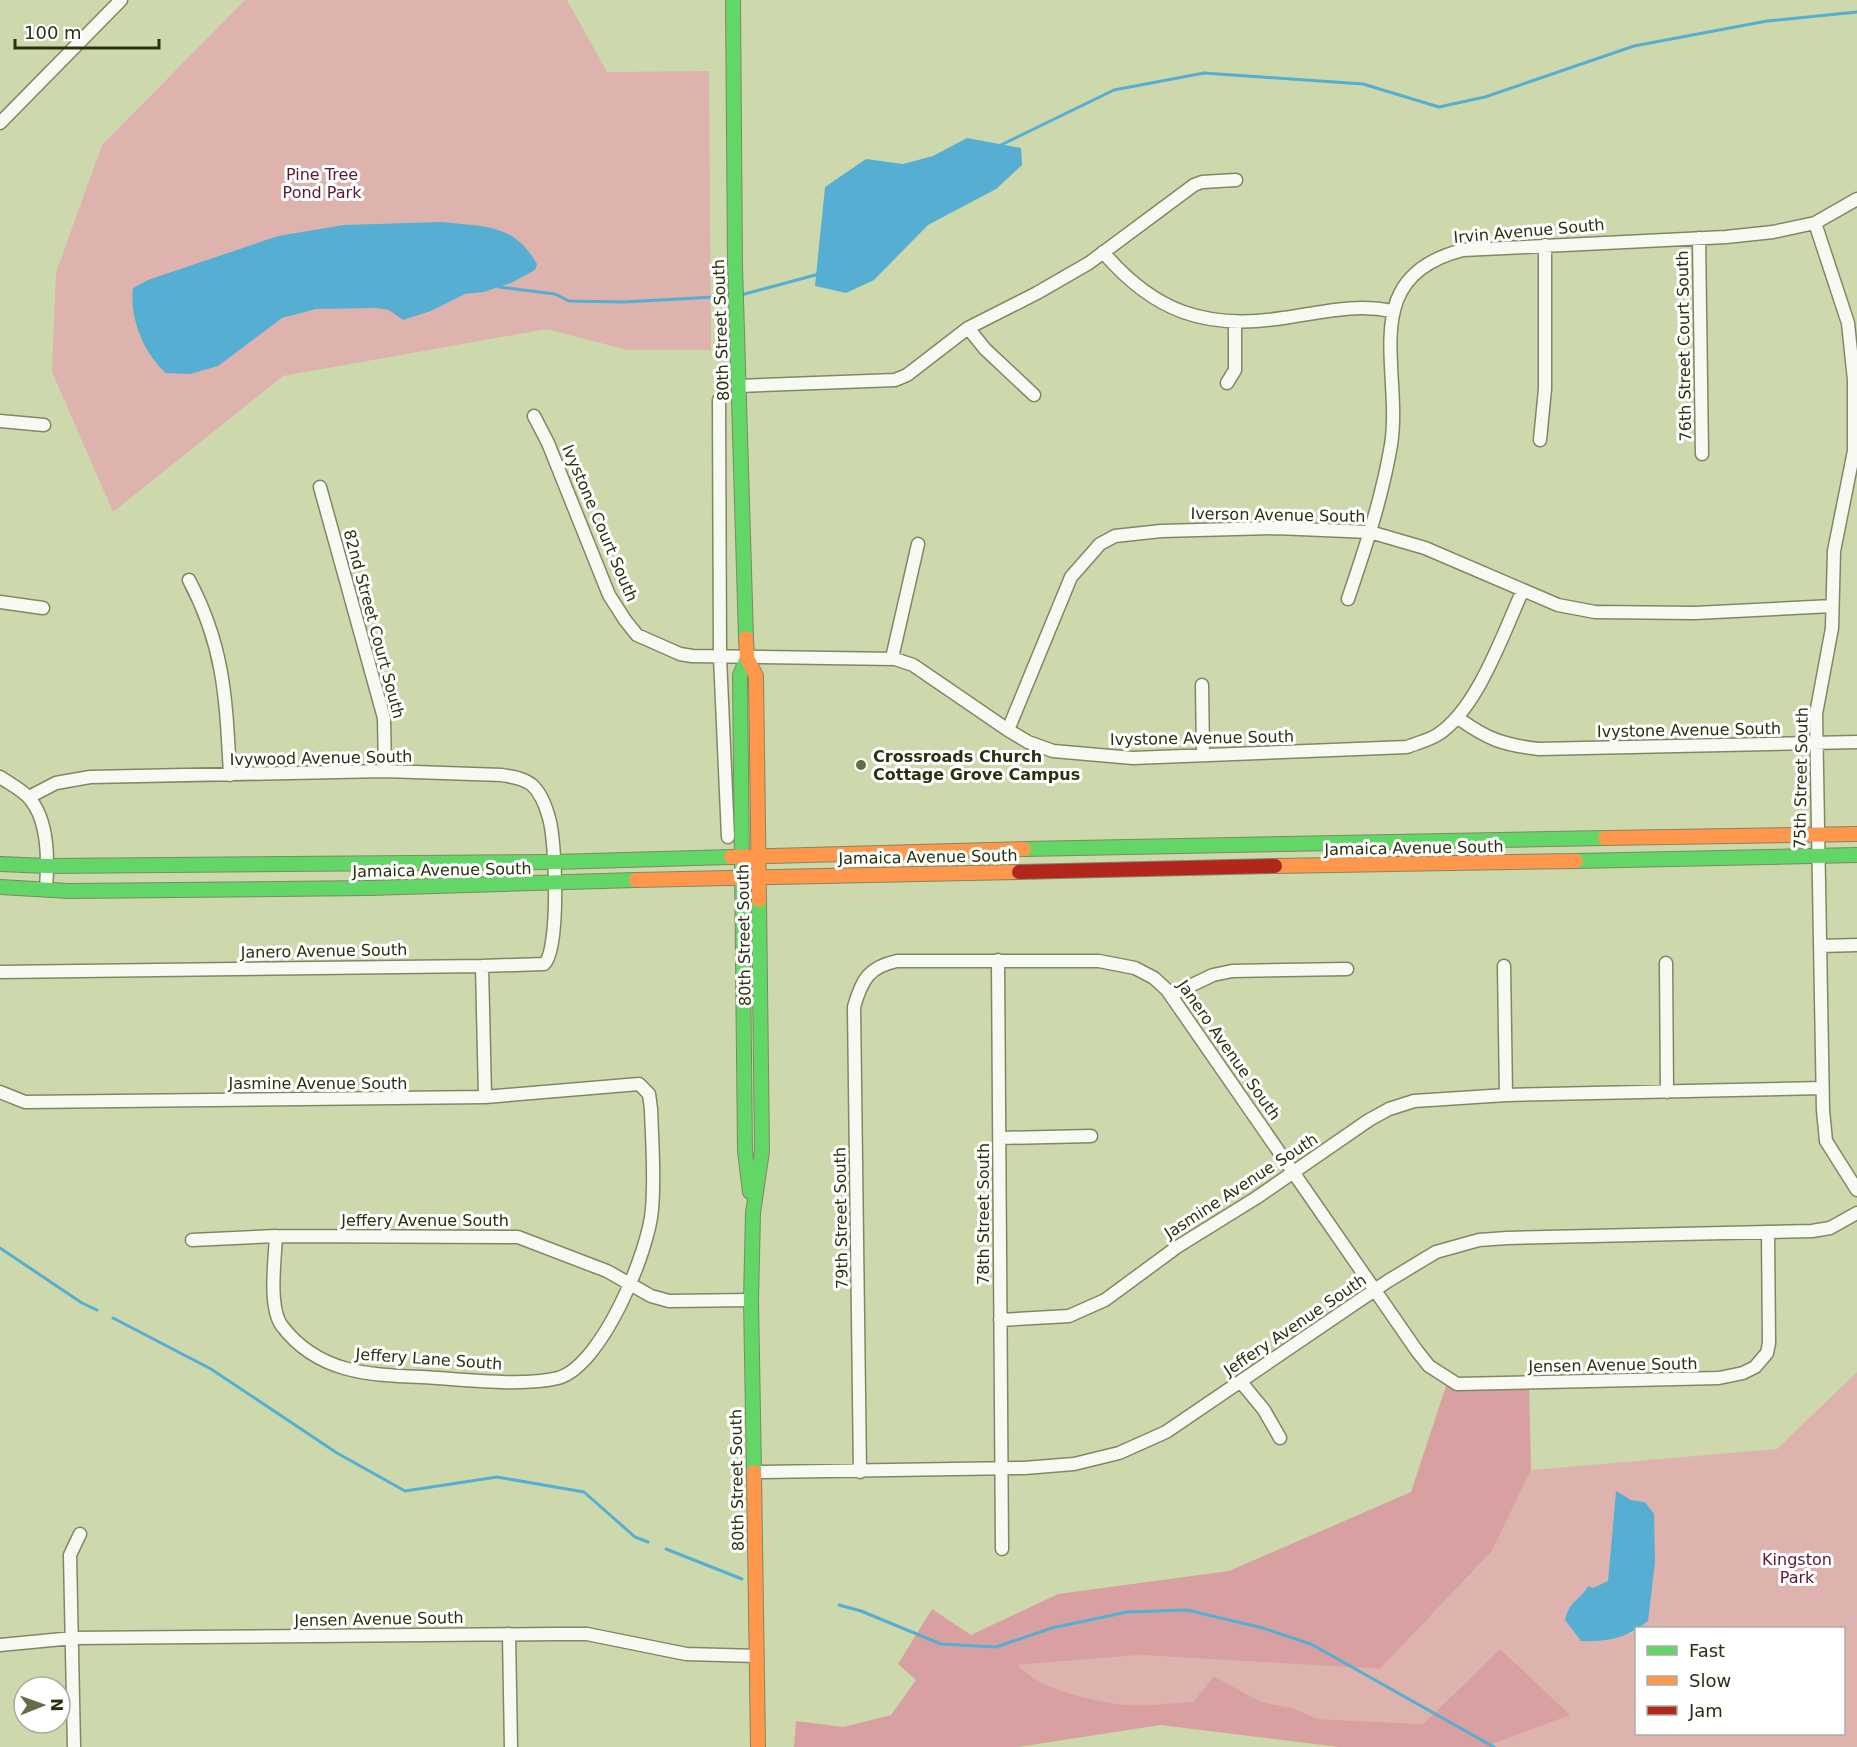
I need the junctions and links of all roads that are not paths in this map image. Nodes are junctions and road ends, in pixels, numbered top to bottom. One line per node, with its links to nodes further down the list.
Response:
1 (121, 0): 3 (street)
2 (733, 0): 14 (main road, 80th Street South)
3 (0, 123)
4 (1236, 180): 9 (street)
5 (1857, 199): 6 (street, Irvin Avenue South)
6 (1815, 223): 7 (street, Irvin Avenue South); 21 (street, 75th Street South)
7 (1699, 238): 8 (street, Irvin Avenue South); 22 (street, 76th Street Court South)
8 (1545, 245): 10 (street, Irvin Avenue South); 20 (street)
9 (1103, 252): 11 (street); 12 (street)
10 (1392, 311): 11 (street); 24 (street)
11 (1235, 322): 13 (street)
12 (968, 328): 14 (street); 15 (street)
13 (1227, 384)
14 (739, 386): 33 (main road, 80th Street South)
15 (1034, 395)
16 (719, 400): 32 (street, 80th Street South)
17 (534, 416): 32 (street, Ivystone Court South)
18 (0, 422): 19 (street)
19 (44, 426)
20 (1539, 440)
21 (1856, 451): 30 (street, 75th Street South)
22 (1702, 454)
23 (320, 487): 41 (street, 82nd Street Court South)
24 (1371, 532): 27 (street, Iverson Avenue South); 28 (street); 37 (street, Iverson Avenue South)
25 (918, 544): 34 (street)
26 (189, 580): 42 (street)
27 (1522, 592): 30 (street, Iverson Avenue South); 36 (street, Ivystone Avenue South)
28 (1348, 599)
29 (0, 602): 31 (street)
30 (1832, 606): 39 (street, 75th Street South)
31 (43, 608)
32 (720, 657): 33 (street, Ivystone Court South); 47 (street, 80th Street South)
33 (747, 658): 34 (street, Ivystone Avenue South); 50 (main road, 80th Street South); 51 (main road, 80th Street South)
34 (892, 658): 37 (street, Ivystone Avenue South)
35 (1202, 685): 40 (street)
36 (1458, 718): 39 (street, Ivystone Avenue South); 40 (street, Ivystone Avenue South)
37 (1008, 730): 40 (street, Ivystone Avenue South)
38 (1857, 742): 39 (street, Ivystone Avenue South)
39 (1817, 743): 46 (street, 75th Street South)
40 (1203, 754)
41 (385, 771): 42 (street, Ivywood Avenue South); 52 (street, Ivywood Avenue South)
42 (230, 775): 44 (street, Ivywood Avenue South)
43 (0, 777): 44 (street)
44 (29, 797): 54 (street)
45 (1857, 834): 46 (main road, Jamaica Avenue South)
46 (1817, 835): 48 (street, 75th Street South); 51 (main road, Jamaica Avenue South)
47 (728, 837)
48 (1817, 855): 49 (main road, Jamaica Avenue South); 56 (main road, Jamaica Avenue South); 61 (street, 75th Street South)
49 (1857, 855)
50 (741, 858): 51 (main road, Jamaica Avenue South); 52 (main road, Jamaica Avenue South); 55 (main road, 80th Street South)
51 (759, 858): 56 (main road, 80th Street South)
52 (554, 862): 54 (main road, Jamaica Avenue South); 57 (street, Janero Avenue South)
53 (0, 864): 54 (main road, Jamaica Avenue South)
54 (47, 866): 59 (street)
55 (742, 877): 56 (main road, Jamaica Avenue South); 57 (main road, Jamaica Avenue South); 82 (main road, 80th Street South)
56 (760, 877): 82 (main road, 80th Street South)
57 (556, 883): 59 (main road, Jamaica Avenue South); 64 (street, Janero Avenue South)
58 (0, 887): 59 (main road, Jamaica Avenue South)
59 (46, 890)
60 (1857, 945): 61 (street)
61 (1820, 946): 72 (street, 75th Street South)
62 (998, 960): 66 (street, Janero Avenue South); 69 (street, Janero Avenue South); 78 (street, 78th Street South)
63 (1666, 963): 74 (street)
64 (482, 966): 68 (street, Janero Avenue South); 76 (street)
65 (1504, 966): 75 (street)
66 (873, 969): 94 (street, 79th Street South)
67 (1347, 969): 69 (street)
68 (0, 972)
69 (1171, 995): 79 (street, Janero Avenue South)
70 (642, 1070): 71 (street)
71 (639, 1084): 76 (street, Jasmine Avenue South); 86 (street, Jeffery Lane South)
72 (1822, 1088): 74 (street, Jasmine Avenue South); 80 (street, 75th Street South)
73 (0, 1092): 76 (street, Jasmine Avenue South)
74 (1667, 1092): 75 (street, Jasmine Avenue South)
75 (1506, 1095): 79 (street, Jasmine Avenue South)
76 (485, 1097)
77 (1091, 1136): 78 (street)
78 (1000, 1138): 89 (street, 78th Street South)
79 (1294, 1173): 87 (street, Janero Avenue South); 89 (street, Jasmine Avenue South)
80 (1857, 1190)
81 (1857, 1213): 83 (street, Jeffery Avenue South)
82 (753, 1214): 88 (main road, 80th Street South)
83 (1768, 1232): 87 (street, Jeffery Avenue South); 87 (street, Jensen Avenue South)
84 (276, 1236): 85 (street, Jeffery Avenue South); 86 (street, Jeffery Avenue South); 86 (street, Jeffery Lane South)
85 (192, 1240)
86 (630, 1283): 88 (street, Jeffery Avenue South)
87 (1375, 1290): 90 (street, Jeffery Avenue South)
88 (751, 1300): 93 (main road, 80th Street South)
89 (1000, 1320): 92 (street, 78th Street South)
90 (1241, 1382): 91 (street); 92 (street, Jeffery Avenue South)
91 (1280, 1438)
92 (1001, 1468): 94 (street, Jeffery Avenue South); 96 (street, 78th Street South)
93 (754, 1472): 94 (street, Jeffery Avenue South); 100 (main road, 80th Street South)
94 (860, 1472)
95 (80, 1534): 98 (street)
96 (1002, 1549)
97 (509, 1634): 98 (street, Jensen Avenue South); 100 (street, Jensen Avenue South); 102 (street)
98 (73, 1638): 99 (street, Jensen Avenue South); 101 (street)
99 (0, 1645)
100 (757, 1656): 103 (main road, 80th Street South)
101 (74, 1747)
102 (511, 1747)
103 (758, 1747)

